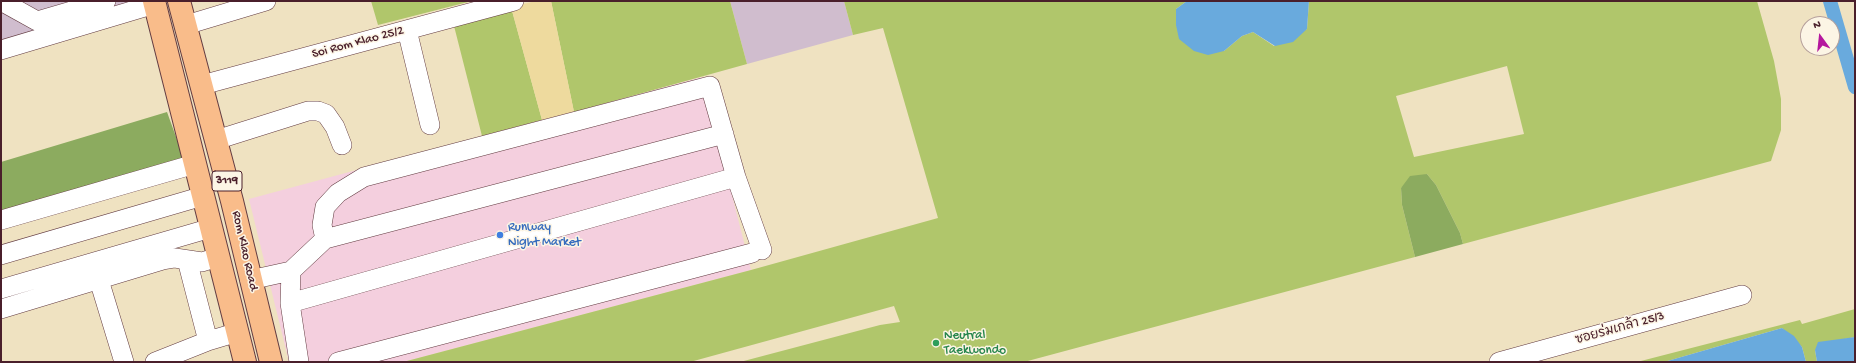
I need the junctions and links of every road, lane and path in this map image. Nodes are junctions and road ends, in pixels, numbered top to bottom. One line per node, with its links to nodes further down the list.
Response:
1 (1, 1): 8 (street)
2 (106, 1): 8 (street)
3 (179, 1): 9 (main road, Rom Klao Road / 3119)
4 (266, 1): 7 (street)
5 (514, 1): 10 (street, Soi Rom Klao 25/2)
6 (154, 2): 12 (street); 18 (main road, Rom Klao Road / 3119)
7 (217, 8): 9 (street)
8 (37, 21): 11 (street)
9 (186, 25): 13 (main road, Rom Klao Road / 3119)
10 (407, 30): 13 (street, Soi Rom Klao 25/2); 14 (street)
11 (1, 40)
12 (1, 50)
13 (202, 85): 16 (main road, Rom Klao Road / 3119)
14 (430, 125)
15 (724, 134): 19 (street); 23 (street); 23 (street)
16 (216, 140): 17 (street); 29 (main road, Rom Klao Road / 3119)
17 (342, 145)
18 (195, 164): 20 (main road, Rom Klao Road / 3119); 21 (street)
19 (736, 177): 32 (street); 41 (street)
20 (203, 196): 22 (main road, Rom Klao Road / 3119); 24 (street)
21 (1, 220)
22 (211, 228): 25 (main road, Rom Klao Road / 3119); 30 (street)
23 (325, 238): 27 (street)
24 (1, 255)
25 (218, 257): 26 (street); 34 (main road, Rom Klao Road / 3119)
26 (187, 260): 28 (street); 35 (street)
27 (291, 271): 29 (street); 32 (street)
28 (99, 280): 33 (street); 36 (street)
29 (250, 280): 39 (main road, Rom Klao Road / 3119)
30 (1, 289)
31 (1742, 294): 42 (street, ซอยร่มเกล้า 25/3)
32 (290, 303): 40 (street)
33 (1, 309)
34 (238, 332): 35 (street); 38 (main road, Rom Klao Road / 3119)
35 (208, 341): 37 (street)
36 (124, 362)
37 (155, 362)
38 (245, 362)
39 (270, 362)
40 (299, 362)
41 (338, 362)
42 (1499, 362)

